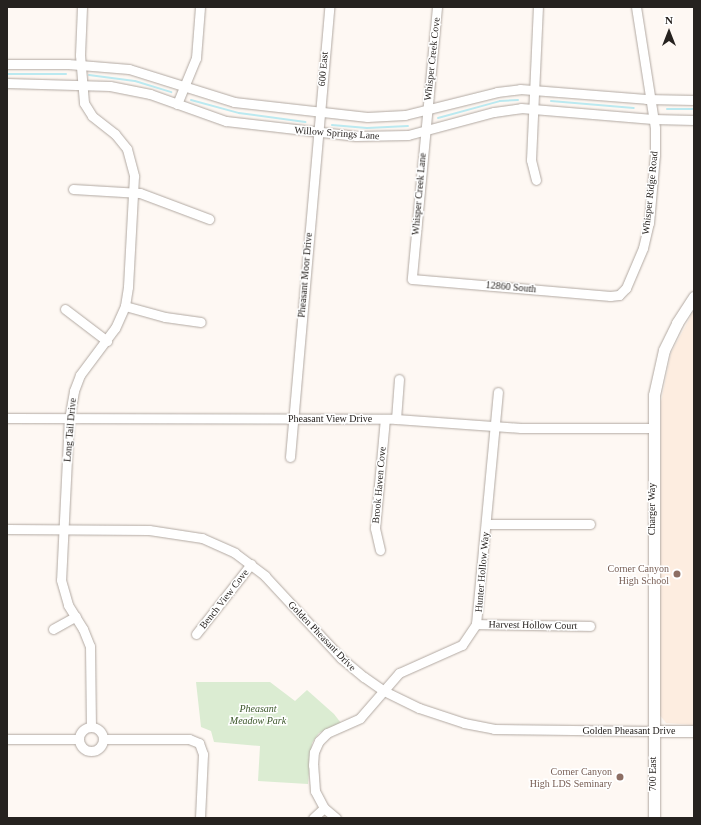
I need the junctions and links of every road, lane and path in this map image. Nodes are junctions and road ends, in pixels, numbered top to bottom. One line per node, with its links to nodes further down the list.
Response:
1 (82, 7): 8 (street, Long Tail Drive)
2 (200, 7): 11 (street)
3 (329, 7): 18 (street, 600 East)
4 (437, 7): 16 (street, Whisper Creek Cove)
5 (538, 7): 12 (street)
6 (636, 7): 13 (street, Whisper Ridge Road)
7 (7, 64): 8 (street, Willow Springs Lane)
8 (80, 65): 10 (street, Long Tail Drive); 11 (street, Willow Springs Lane)
9 (7, 84): 10 (street, Willow Springs Lane)
10 (81, 84): 15 (street, Willow Springs Lane); 25 (street, Long Tail Drive)
11 (185, 86): 15 (street); 18 (street, Willow Springs Lane)
12 (536, 90): 13 (street, Willow Springs Lane); 16 (street, Willow Springs Lane); 17 (street)
13 (650, 99): 14 (street, Willow Springs Lane); 19 (street, Whisper Ridge Road)
14 (694, 100)
15 (177, 104): 21 (street, Willow Springs Lane)
16 (427, 110): 18 (street, Willow Springs Lane); 22 (street, Whisper Creek Lane)
17 (536, 110): 19 (street, Willow Springs Lane); 22 (street, Willow Springs Lane); 23 (street)
18 (319, 112): 21 (street, 600 East)
19 (653, 119): 20 (street, Willow Springs Lane); 28 (street, Whisper Ridge Road)
20 (694, 120)
21 (317, 131): 22 (street, Willow Springs Lane); 38 (street, Pheasant Moor Drive)
22 (425, 131): 27 (street, Whisper Creek Lane)
23 (536, 180)
24 (72, 189): 25 (street)
25 (133, 192): 26 (street); 30 (street, Long Tail Drive)
26 (209, 219)
27 (412, 278): 28 (street, 12860 South)
28 (610, 296)
29 (694, 297): 42 (street, Charger Way)
30 (125, 306): 32 (street); 33 (street, Long Tail Drive)
31 (65, 309): 33 (street)
32 (201, 322)
33 (107, 341): 37 (street, Long Tail Drive)
34 (399, 379): 40 (street)
35 (498, 392): 41 (street, Hunter Hollow Way)
36 (7, 418): 37 (street, Pheasant View Drive)
37 (69, 418): 38 (street, Pheasant View Drive); 47 (street, Long Tail Drive)
38 (293, 419): 39 (street, Pheasant View Drive); 43 (street, Pheasant Moor Drive)
39 (385, 419): 40 (street, Pheasant View Drive); 48 (street, Brook Haven Cove)
40 (396, 419): 41 (street, Pheasant View Drive)
41 (496, 427): 42 (street, Pheasant View Drive); 44 (street, Hunter Hollow Way)
42 (653, 428): 57 (street, Charger Way)
43 (290, 457)
44 (486, 524): 45 (street); 51 (street, Hunter Hollow Way)
45 (590, 524)
46 (7, 529): 47 (street, Golden Pheasant Drive)
47 (64, 529): 49 (street, Golden Pheasant Drive); 50 (street, Long Tail Drive)
48 (380, 550)
49 (251, 564): 54 (street, Bench View Cove); 55 (street, Golden Pheasant Drive)
50 (76, 616): 53 (street); 56 (street, Long Tail Drive)
51 (476, 624): 52 (street, Harvest Hollow Court); 55 (street, Hunter Hollow Way)
52 (590, 626)
53 (53, 629)
54 (196, 634)
55 (384, 691): 57 (street, Golden Pheasant Drive); 62 (street, Hunter Hollow Way)
56 (91, 726): 60 (street); 61 (street)
57 (653, 731): 58 (street, Golden Pheasant Drive); 66 (street, 700 East)
58 (694, 731)
59 (7, 739): 60 (street)
60 (78, 739): 61 (street)
61 (103, 739): 63 (street)
62 (324, 808): 64 (street); 65 (street)
63 (200, 818)
64 (313, 818)
65 (336, 818)
66 (654, 818)

